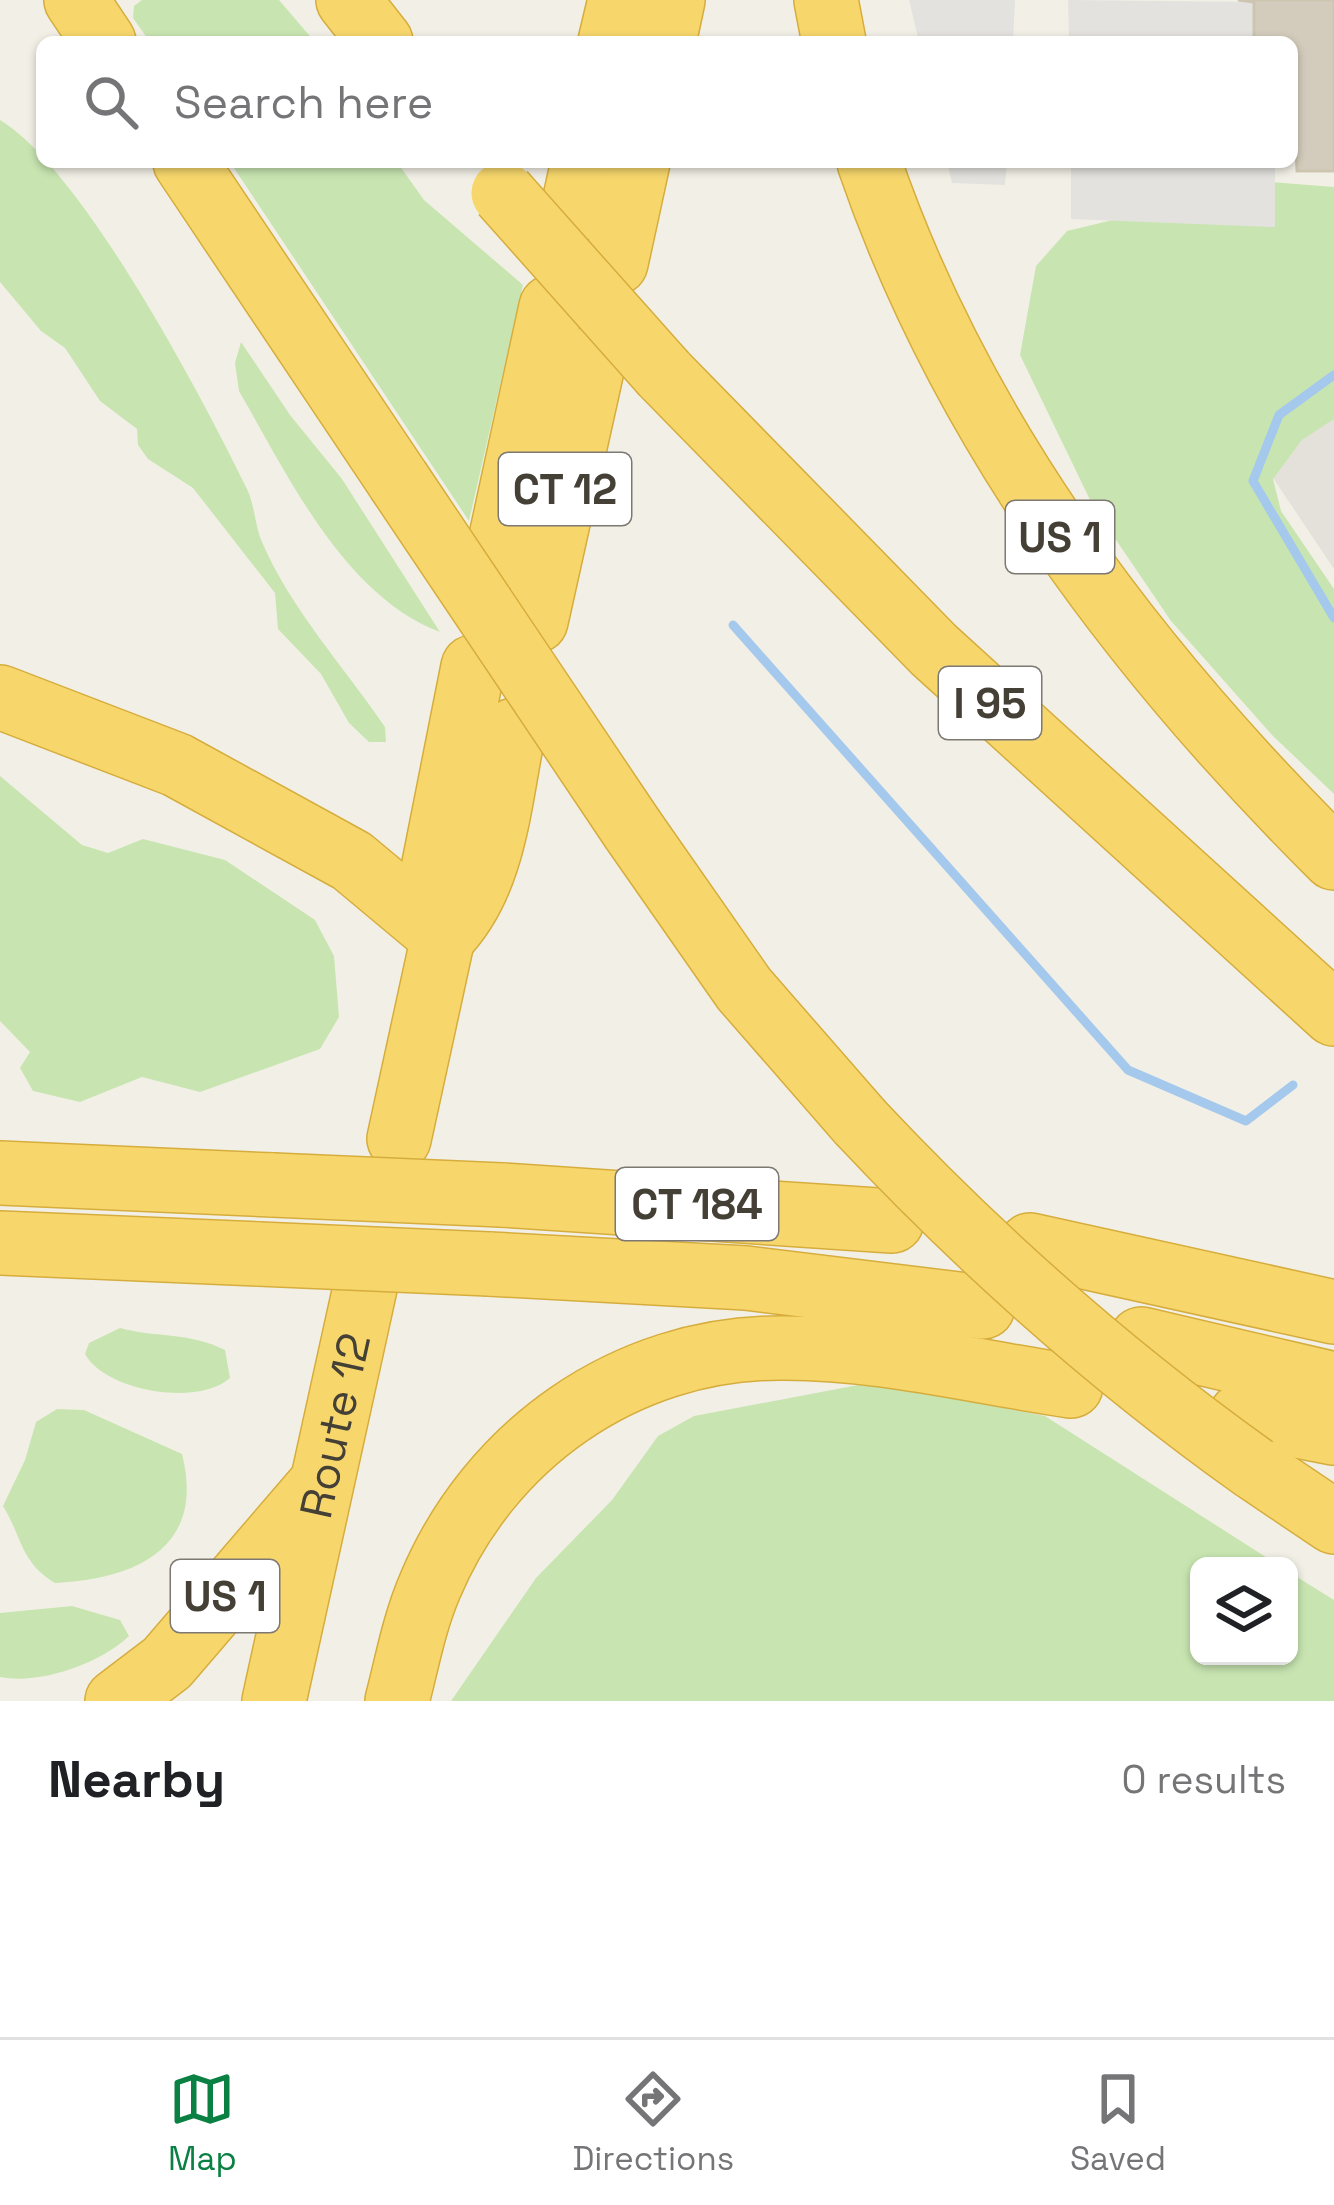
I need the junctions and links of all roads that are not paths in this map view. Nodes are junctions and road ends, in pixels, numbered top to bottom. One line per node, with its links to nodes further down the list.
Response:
1 (348, 0): 5 (highway)
2 (620, 0): 6 (highway)
3 (674, 0): 7 (highway)
4 (826, 0): 8 (highway)
5 (376, 36)
6 (611, 36)
7 (665, 36)
8 (833, 36)
9 (188, 168): 42 (highway, bridge)
10 (637, 168): 13 (highway)
11 (872, 168): 23 (highway, US 1)
12 (490, 177): 25 (highway, I 95, bridge)
13 (616, 262)
14 (551, 307): 16 (highway)
15 (595, 356): 17 (highway, CT 12)
16 (496, 560)
17 (536, 621)
18 (0, 655): 22 (highway)
19 (473, 667): 24 (highway)
20 (0, 698): 22 (highway)
21 (514, 730): 24 (highway)
22 (176, 765): 24 (highway)
23 (1334, 858)
24 (443, 937): 26 (highway)
25 (1334, 1014)
26 (399, 1139)
27 (0, 1163): 29 (highway)
28 (0, 1173): 29 (highway, CT 184)
29 (67, 1176): 30 (highway, CT 184, bridge)
30 (892, 1221)
31 (0, 1243): 33 (highway)
32 (1030, 1245): 37 (highway)
33 (237, 1253): 34 (highway); 36 (highway, bridge)
34 (0, 1280)
35 (365, 1288): 43 (highway, Route 12 / US 1)
36 (983, 1307)
37 (1334, 1312)
38 (1142, 1339): 39 (highway)
39 (1334, 1384)
40 (1071, 1386): 47 (highway)
41 (1334, 1433): 42 (highway)
42 (1248, 1442): 44 (highway)
43 (324, 1480): 45 (highway, US 1); 46 (highway, Route 12)
44 (1334, 1522)
45 (117, 1701)
46 (274, 1701)
47 (397, 1701)

